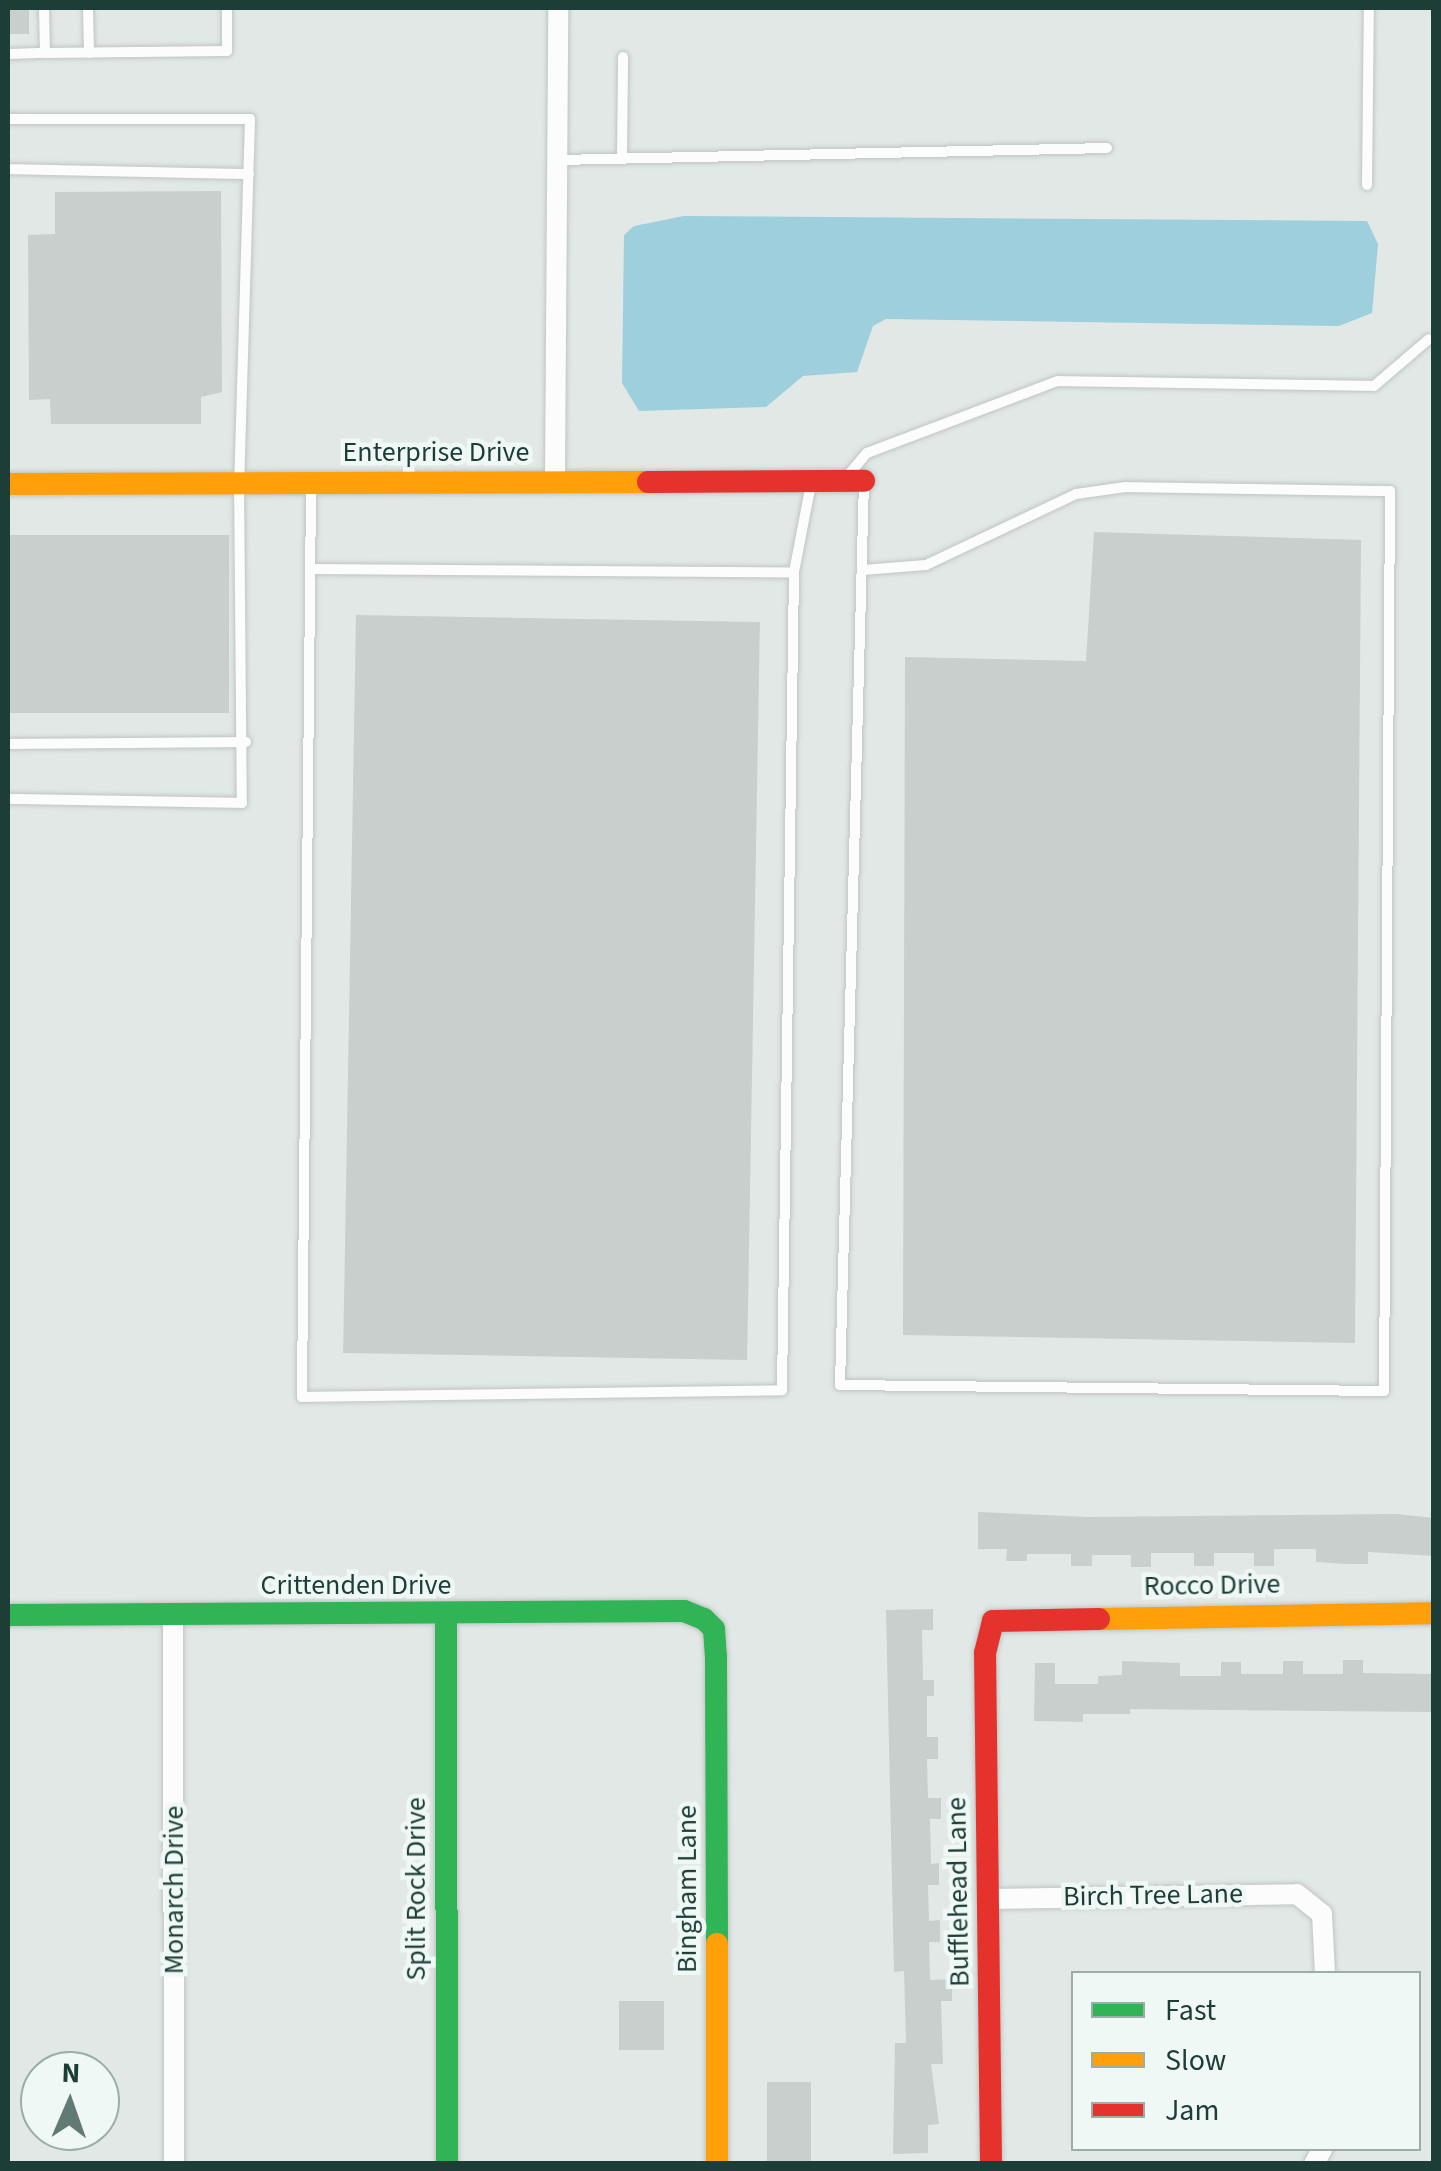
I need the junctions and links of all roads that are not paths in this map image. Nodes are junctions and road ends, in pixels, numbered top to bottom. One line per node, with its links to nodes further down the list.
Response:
1 (44, 8): 8 (lane)
2 (88, 8): 6 (lane)
3 (228, 8): 6 (lane)
4 (558, 8): 13 (street)
5 (1368, 8): 16 (lane)
6 (89, 53): 8 (lane)
7 (8, 54): 8 (lane)
8 (44, 54)
9 (623, 57): 12 (lane)
10 (8, 120): 15 (lane)
11 (1107, 148): 12 (lane)
12 (622, 158): 13 (lane)
13 (558, 160): 21 (street)
14 (8, 168): 15 (lane)
15 (249, 174): 18 (lane)
16 (1367, 185)
17 (1429, 339): 19 (lane)
18 (239, 481): 20 (street, Enterprise Drive); 23 (street, Enterprise Drive); 27 (lane)
19 (853, 481): 22 (street, Enterprise Drive); 25 (lane)
20 (312, 482): 21 (street, Enterprise Drive); 24 (lane)
21 (555, 482): 22 (street, Enterprise Drive)
22 (812, 482): 26 (lane)
23 (8, 484)
24 (310, 570): 26 (lane); 26 (lane)
25 (863, 570): 25 (lane)
26 (794, 572)
27 (246, 742): 28 (lane); 29 (lane)
28 (8, 744)
29 (8, 799)
30 (1434, 1612): 35 (street, Rocco Drive)
31 (446, 1614): 33 (street, Crittenden Drive); 34 (street, Crittenden Drive); 39 (street, Split Rock Drive)
32 (8, 1615): 33 (street, Crittenden Drive)
33 (173, 1616): 38 (street, Monarch Drive)
34 (704, 1620): 40 (street, Bingham Lane)
35 (993, 1621): 36 (street, Bufflehead Lane)
36 (988, 1899): 37 (street, Birch Tree Lane); 41 (street, Bufflehead Lane)
37 (1325, 1971)
38 (174, 2164)
39 (447, 2164)
40 (717, 2164)
41 (991, 2164)

